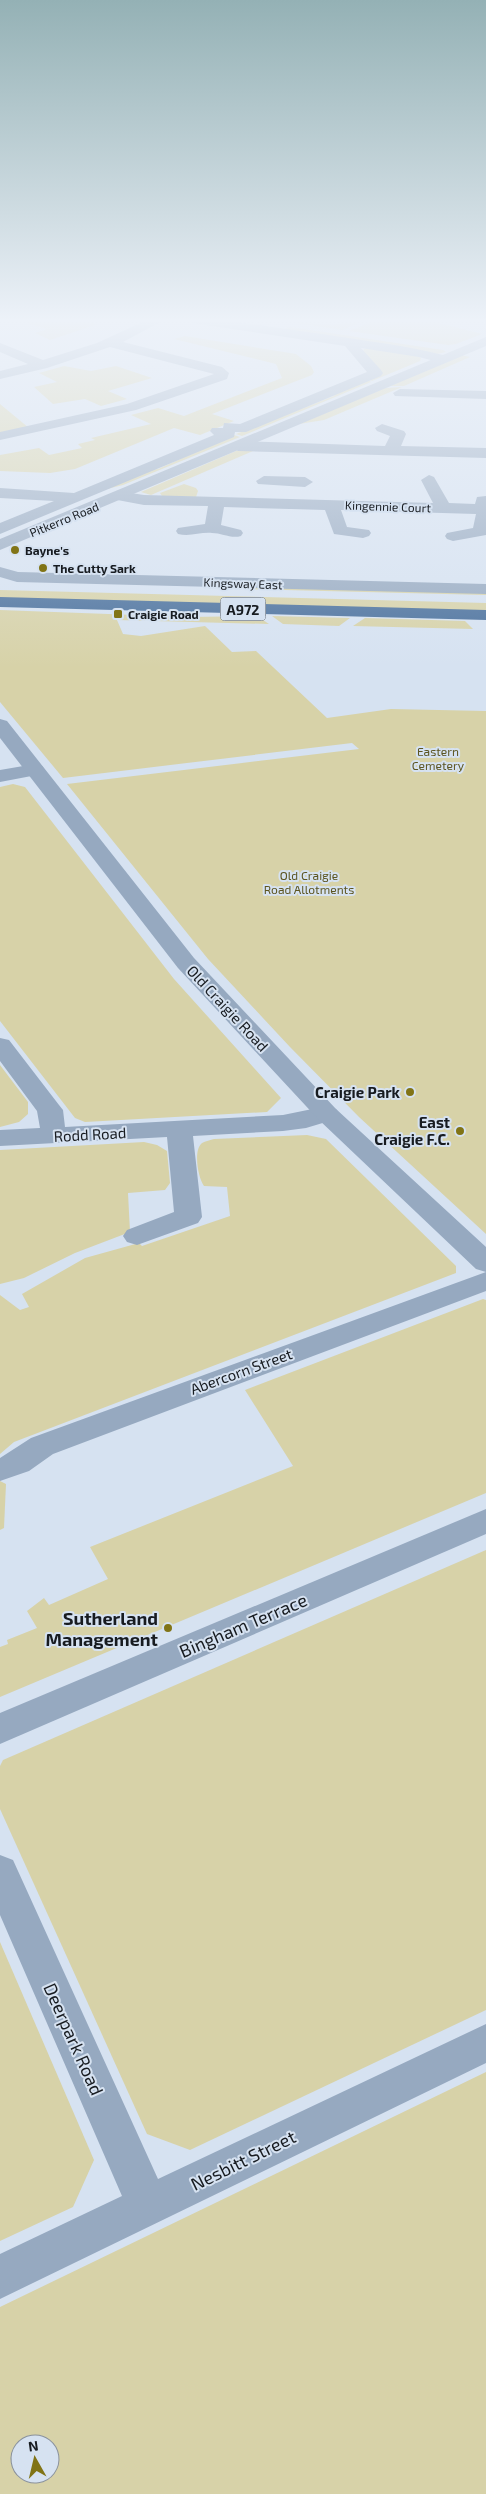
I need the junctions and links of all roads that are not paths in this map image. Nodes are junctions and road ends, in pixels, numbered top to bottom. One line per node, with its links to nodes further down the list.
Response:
1 (226, 435): 13 (street, Pitkerro Road)
2 (263, 435): 4 (street, Pitkerro Road)
3 (398, 435): 5 (street)
4 (238, 446): 5 (street); 12 (street, Pitkerro Road)
5 (393, 451): 6 (street)
6 (486, 453)
7 (429, 478): 17 (street, Kingennie Court)
8 (264, 482): 9 (street)
9 (285, 482): 10 (street); 15 (street)
10 (305, 482)
11 (0, 493): 13 (street)
12 (118, 496): 14 (street, Kingennie Court); 27 (street, Pitkerro Road)
13 (76, 498): 19 (street, Pitkerro Road)
14 (217, 502): 15 (street, Kingennie Court); 18 (street)
15 (282, 503): 16 (street, Kingennie Court)
16 (334, 504): 17 (street, Kingennie Court); 20 (street, Kingennie Court)
17 (442, 507): 23 (street, Kingennie Court)
18 (212, 528): 21 (street); 22 (street)
19 (0, 529)
20 (340, 530): 24 (street, Kingennie Court); 25 (street, Kingennie Court)
21 (184, 531)
22 (235, 533)
23 (483, 533): 26 (street, Kingennie Court)
24 (363, 534)
25 (322, 536)
26 (453, 536)
27 (0, 544)
28 (0, 572): 30 (street, Kingsway East)
29 (0, 586): 31 (highway, Kingsway East / A972)
30 (486, 589)
31 (486, 599)
32 (0, 602): 33 (highway, Kingsway East / A972)
33 (486, 616)
34 (0, 725): 35 (street, Old Craigie Road)
35 (35, 770): 36 (street); 38 (street, Old Craigie Road)
36 (0, 776)
37 (0, 1045): 40 (street)
38 (327, 1114): 39 (street, Rodd Road); 43 (street, Old Craigie Road)
39 (179, 1129): 40 (street, Rodd Road); 42 (street)
40 (54, 1136): 41 (street, Rodd Road)
41 (0, 1138)
42 (137, 1236)
43 (486, 1263)
44 (486, 1281): 45 (street, Abercorn Street)
45 (0, 1470)
46 (486, 1522): 47 (street, Bingham Terrace)
47 (0, 1729)
48 (0, 1872): 50 (street, Deerpark Road)
49 (486, 2043): 50 (street, Nesbitt Street)
50 (148, 2206): 51 (street, Nesbitt Street)
51 (0, 2277)

